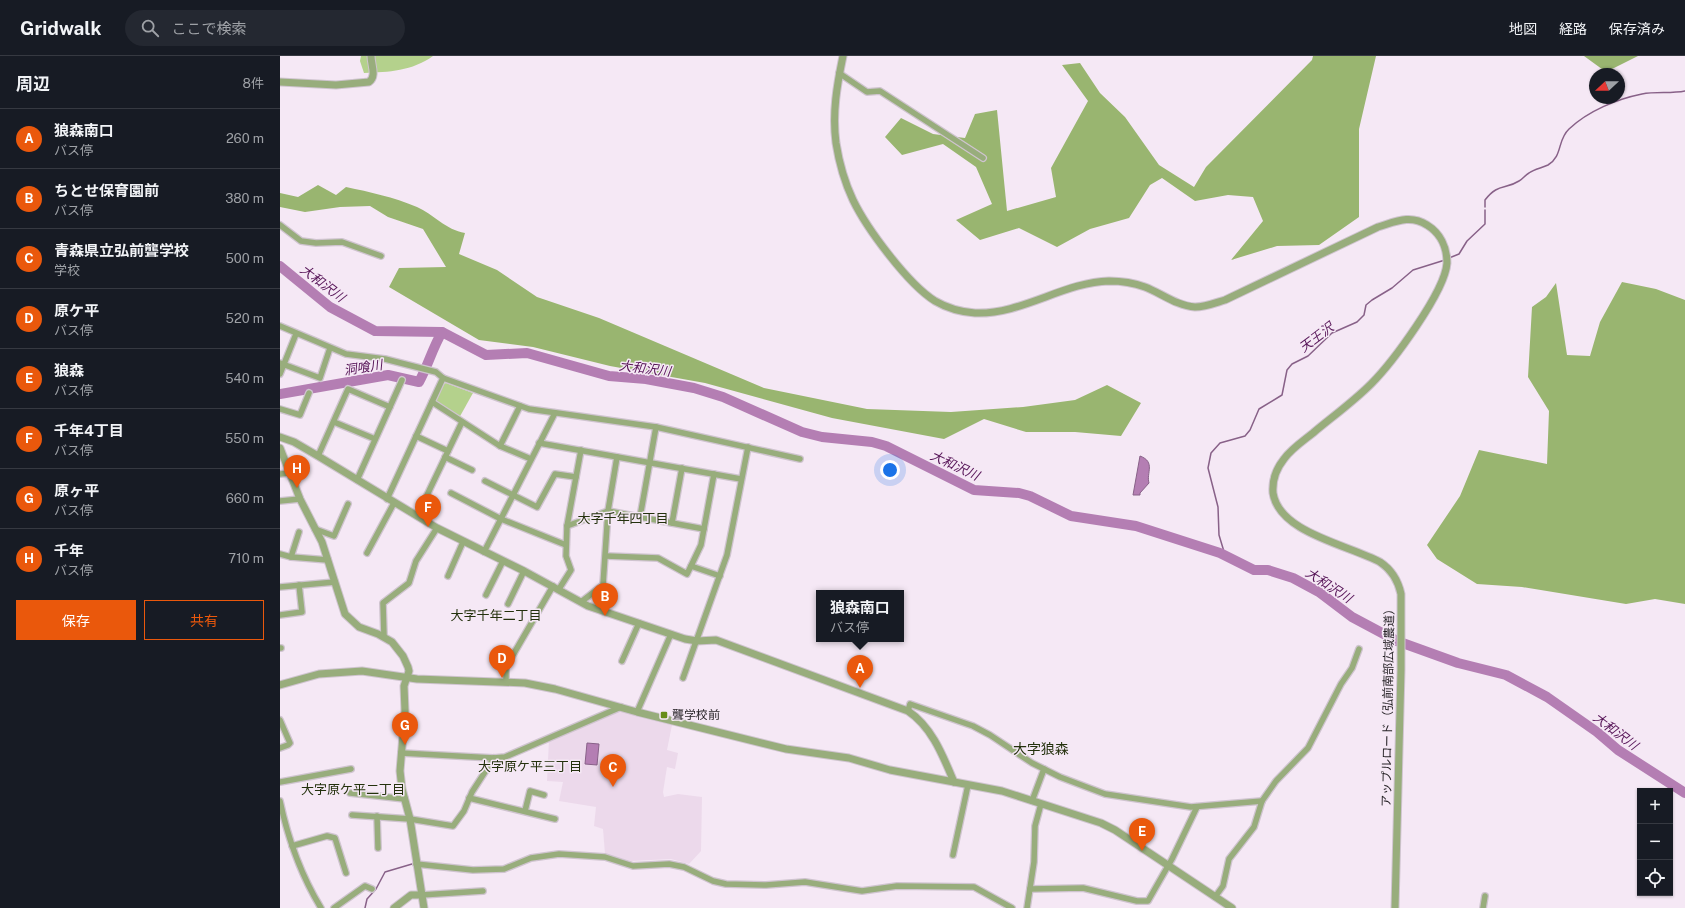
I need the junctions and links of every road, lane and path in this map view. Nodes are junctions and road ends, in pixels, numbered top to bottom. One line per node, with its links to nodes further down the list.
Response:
1 (371, 56): 4 (street)
2 (843, 56): 3 (street, アップルロード（弘前南部広域農道）)
3 (839, 73): 5 (street); 141 (street, アップルロード（弘前南部広域農道）)
4 (280, 82)
5 (983, 158)
6 (280, 225): 7 (street)
7 (381, 256)
8 (280, 326): 9 (street)
9 (296, 334): 10 (street); 11 (street)
10 (330, 348): 11 (street); 13 (street)
11 (282, 363): 12 (street)
12 (280, 374)
13 (443, 378): 16 (street); 17 (street)
14 (402, 380): 18 (street)
15 (309, 393): 19 (street)
16 (432, 402): 22 (street); 24 (street)
17 (520, 406): 20 (street); 28 (street)
18 (390, 407): 21 (street); 26 (street)
19 (280, 409)
20 (555, 413): 23 (street); 27 (street)
21 (334, 422): 26 (street); 33 (street)
22 (462, 422): 28 (street); 31 (street)
23 (656, 427): 29 (street); 38 (street)
24 (416, 436): 31 (street); 51 (street)
25 (280, 437): 33 (street)
26 (375, 439): 46 (street)
27 (539, 443): 32 (street); 36 (street)
28 (500, 446): 36 (street)
29 (748, 447): 37 (street); 45 (street)
30 (280, 448): 41 (street)
31 (448, 450): 34 (street)
32 (581, 450): 35 (street); 44 (street)
33 (318, 456): 46 (street)
34 (445, 457): 40 (street); 56 (street)
35 (617, 457): 38 (street); 55 (street)
36 (531, 459): 49 (street)
37 (800, 459)
38 (650, 462): 39 (street); 57 (street)
39 (682, 468): 43 (street); 59 (street)
40 (472, 470)
41 (289, 473): 42 (street); 50 (street)
42 (280, 474)
43 (714, 474): 45 (street); 63 (street)
44 (576, 477): 49 (street); 60 (street)
45 (741, 479): 77 (street)
46 (357, 480): 51 (street)
47 (484, 481): 49 (street)
48 (451, 493): 58 (street)
49 (513, 495): 58 (street)
50 (300, 499): 52 (street); 62 (street)
51 (387, 499): 53 (street)
52 (280, 501)
53 (394, 503): 56 (street); 68 (street)
54 (348, 504): 62 (street)
55 (608, 511): 57 (street); 60 (street); 70 (street)
56 (417, 516): 61 (street)
57 (640, 517): 59 (street)
58 (501, 519): 66 (street); 67 (street)
59 (672, 523): 63 (street)
60 (567, 526): 66 (street)
61 (437, 528): 65 (street); 88 (street)
62 (315, 529): 72 (street)
63 (704, 529): 74 (street)
64 (299, 532): 71 (street)
65 (463, 542): 67 (street); 76 (street)
66 (566, 545): 81 (street)
67 (484, 552): 73 (street)
68 (367, 553)
69 (280, 554): 71 (street)
70 (606, 556): 74 (street); 83 (street)
71 (291, 557): 72 (street)
72 (328, 560): 78 (street)
73 (503, 561): 75 (street); 82 (street)
74 (690, 566): 77 (street)
75 (524, 570): 81 (street); 84 (street)
76 (448, 576)
77 (720, 576): 89 (street)
78 (335, 582): 79 (street); 88 (street)
79 (299, 585): 80 (street); 85 (street)
80 (280, 587)
81 (556, 587): 83 (street); 94 (street)
82 (486, 595)
83 (581, 602): 86 (street)
84 (508, 604)
85 (280, 614)
86 (639, 623): 87 (street); 91 (street)
87 (671, 634): 89 (street); 98 (street)
88 (384, 636): 92 (street)
89 (697, 641): 93 (street); 97 (street)
90 (1359, 649): 114 (street)
91 (622, 660)
92 (407, 677): 94 (street); 95 (street); 101 (street)
93 (683, 678)
94 (506, 681): 96 (street)
95 (280, 685)
96 (621, 707): 98 (street); 102 (street)
97 (908, 711): 104 (street); 106 (street)
98 (637, 712): 106 (street)
99 (280, 720): 100 (street)
100 (280, 748)
101 (401, 753): 102 (street); 111 (street)
102 (494, 758): 110 (street)
103 (351, 769): 105 (street)
104 (1044, 769): 113 (street); 116 (street)
105 (280, 782)
106 (954, 782): 107 (street)
107 (968, 785): 113 (street); 124 (street)
108 (350, 792): 111 (street)
109 (544, 795): 117 (street)
110 (469, 798): 117 (street); 120 (street)
111 (405, 799): 120 (street)
112 (280, 801): 122 (street)
113 (1032, 801): 115 (street)
114 (1262, 801): 116 (street); 133 (street)
115 (1041, 804): 126 (street); 129 (street)
116 (1196, 807): 126 (street)
117 (525, 810): 121 (street)
118 (352, 815): 119 (street)
119 (378, 816): 120 (street); 123 (street)
120 (410, 819): 125 (street)
121 (555, 819)
122 (292, 846): 127 (street); 134 (street)
123 (378, 848)
124 (953, 855)
125 (416, 864): 131 (street); 138 (street)
126 (1168, 864): 129 (street); 133 (street)
127 (346, 873)
128 (372, 889): 135 (street)
129 (1030, 889): 139 (street)
130 (483, 891): 131 (street)
131 (421, 895): 136 (street); 137 (street)
132 (1485, 896): 142 (street)
133 (1215, 897): 140 (street)
134 (321, 908)
135 (334, 908)
136 (394, 908)
137 (424, 908)
138 (1012, 908)
139 (1027, 908)
140 (1232, 908)
141 (1395, 908)
142 (1483, 908)

